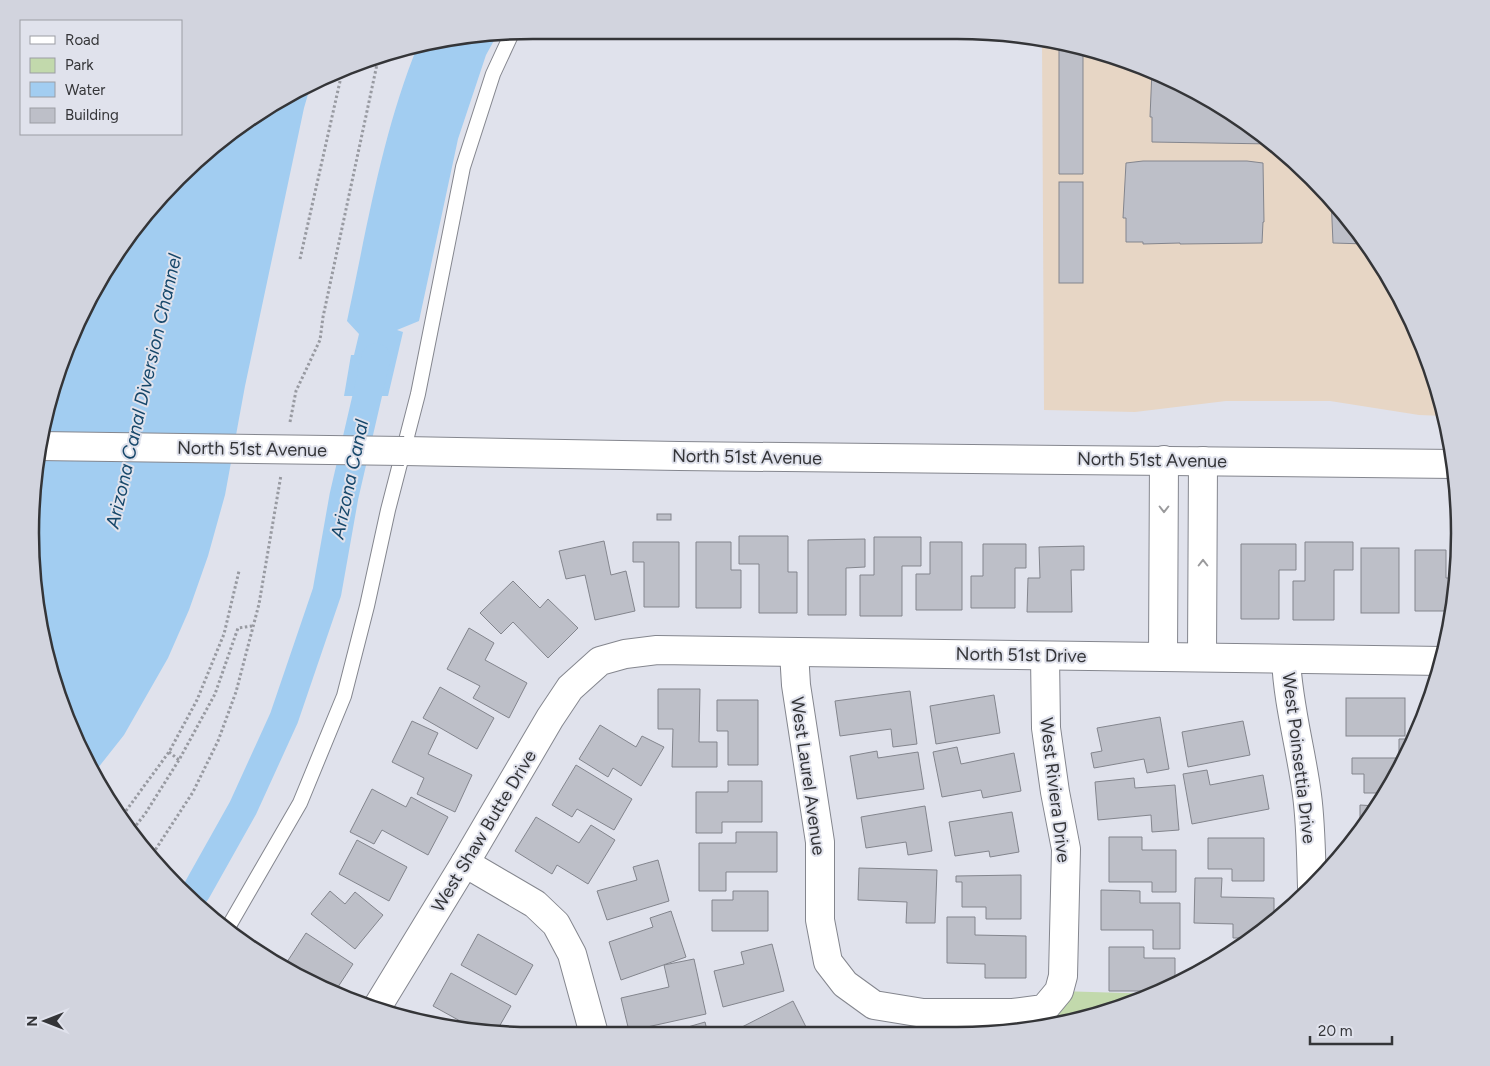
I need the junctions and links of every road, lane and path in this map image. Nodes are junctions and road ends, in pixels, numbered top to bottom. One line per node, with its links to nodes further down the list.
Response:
1 (509, 40): 5 (lane)
2 (341, 77): 3 (path)
3 (300, 259)
4 (47, 446): 5 (street, North 51st Avenue, bridge)
5 (404, 451): 6 (street, North 51st Avenue); 24 (lane)
6 (1164, 460): 7 (street, North 51st Avenue); 13 (street, one-way to 13)
7 (1203, 461): 8 (street, North 51st Avenue); 14 (street, one-way to 7)
8 (1446, 464)
9 (239, 571): 18 (path)
10 (252, 626): 19 (path)
11 (794, 652): 12 (street, North 51st Drive); 16 (street, North 51st Drive); 26 (street, West Laurel Avenue)
12 (1045, 656): 13 (street, North 51st Drive); 26 (street, West Riviera Drive)
13 (1163, 657): 14 (street, North 51st Drive)
14 (1202, 657): 15 (street, North 51st Drive)
15 (1286, 659): 17 (street, North 51st Drive); 23 (street, West Poinsettia Drive)
16 (600, 661): 22 (street, West Shaw Butte Drive)
17 (1434, 661)
18 (169, 752): 19 (path); 20 (path)
19 (180, 760): 21 (path)
20 (125, 812)
21 (135, 826)
22 (465, 863): 25 (street, West Shaw Butte Drive); 27 (street)
23 (1312, 876)
24 (230, 924)
25 (380, 1003)
26 (1044, 1009)
27 (592, 1027)

